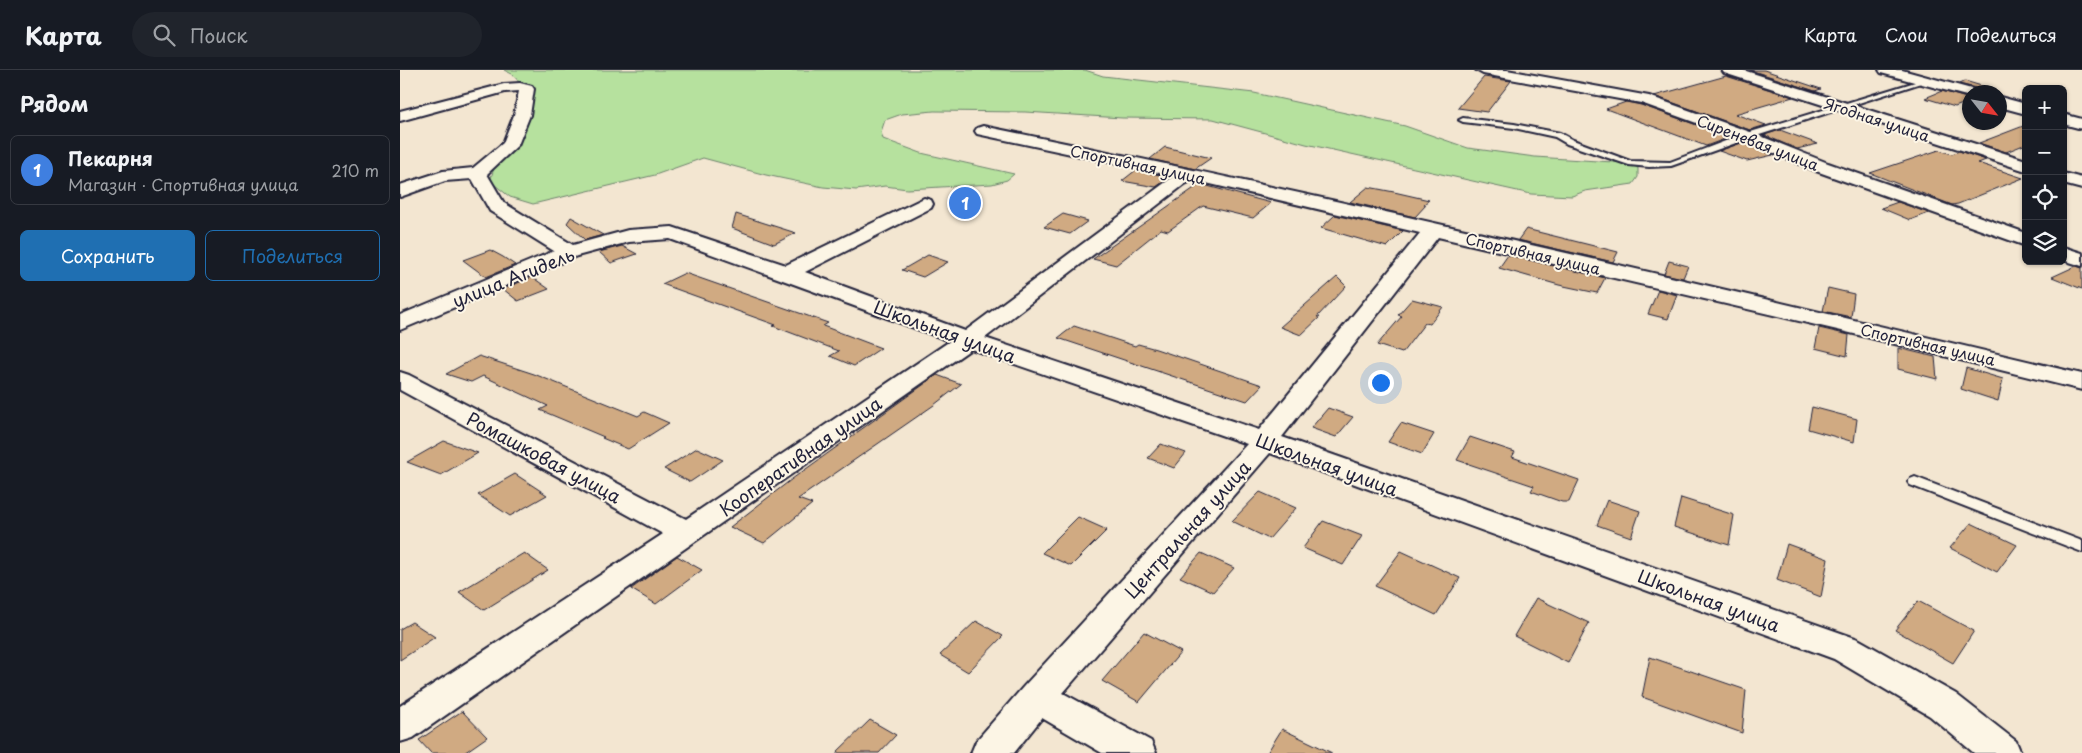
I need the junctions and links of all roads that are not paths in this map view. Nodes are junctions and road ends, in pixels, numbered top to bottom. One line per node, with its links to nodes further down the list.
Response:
1 (1483, 70): 14 (street, Сиреневая улица)
2 (1729, 70): 7 (street, Ягодная улица)
3 (1886, 70): 4 (street)
4 (1924, 81): 5 (street); 7 (lane)
5 (1962, 91)
6 (2007, 104): 8 (street)
7 (1839, 107): 14 (lane); 15 (street, Ягодная улица)
8 (2022, 108)
9 (400, 116): 16 (street)
10 (1463, 120): 14 (lane)
11 (2067, 120): 12 (street)
12 (2082, 124)
13 (983, 131): 17 (street, Спортивная улица)
14 (1747, 136): 24 (street, Сиреневая улица)
15 (2022, 165)
16 (478, 173): 20 (street); 25 (street)
17 (1191, 174): 22 (street, Спортивная улица); 30 (street, Кооперативная улица)
18 (2067, 179): 19 (street)
19 (2082, 184)
20 (400, 190)
21 (924, 204): 28 (street)
22 (1433, 230): 32 (street, Спортивная улица); 33 (street, Центральная улица)
23 (628, 236): 25 (street, улица Агидель); 28 (street, Школьная улица)
24 (2022, 239)
25 (570, 252): 29 (street, улица Агидель)
26 (2067, 254): 27 (street)
27 (2082, 260)
28 (787, 273): 30 (street, Школьная улица)
29 (400, 323)
30 (968, 340): 33 (street, Школьная улица); 35 (street, Кооперативная улица)
31 (400, 380): 35 (street, Ромашковая улица)
32 (2082, 382)
33 (1265, 441): 37 (street, Центральная улица); 41 (street, Школьная улица)
34 (1915, 482): 36 (lane)
35 (687, 533): 38 (street, Кооперативная улица)
36 (2082, 547)
37 (1037, 697): 39 (street, Центральная улица); 40 (street)
38 (400, 726)
39 (990, 753)
40 (1138, 753)
41 (2002, 753)

